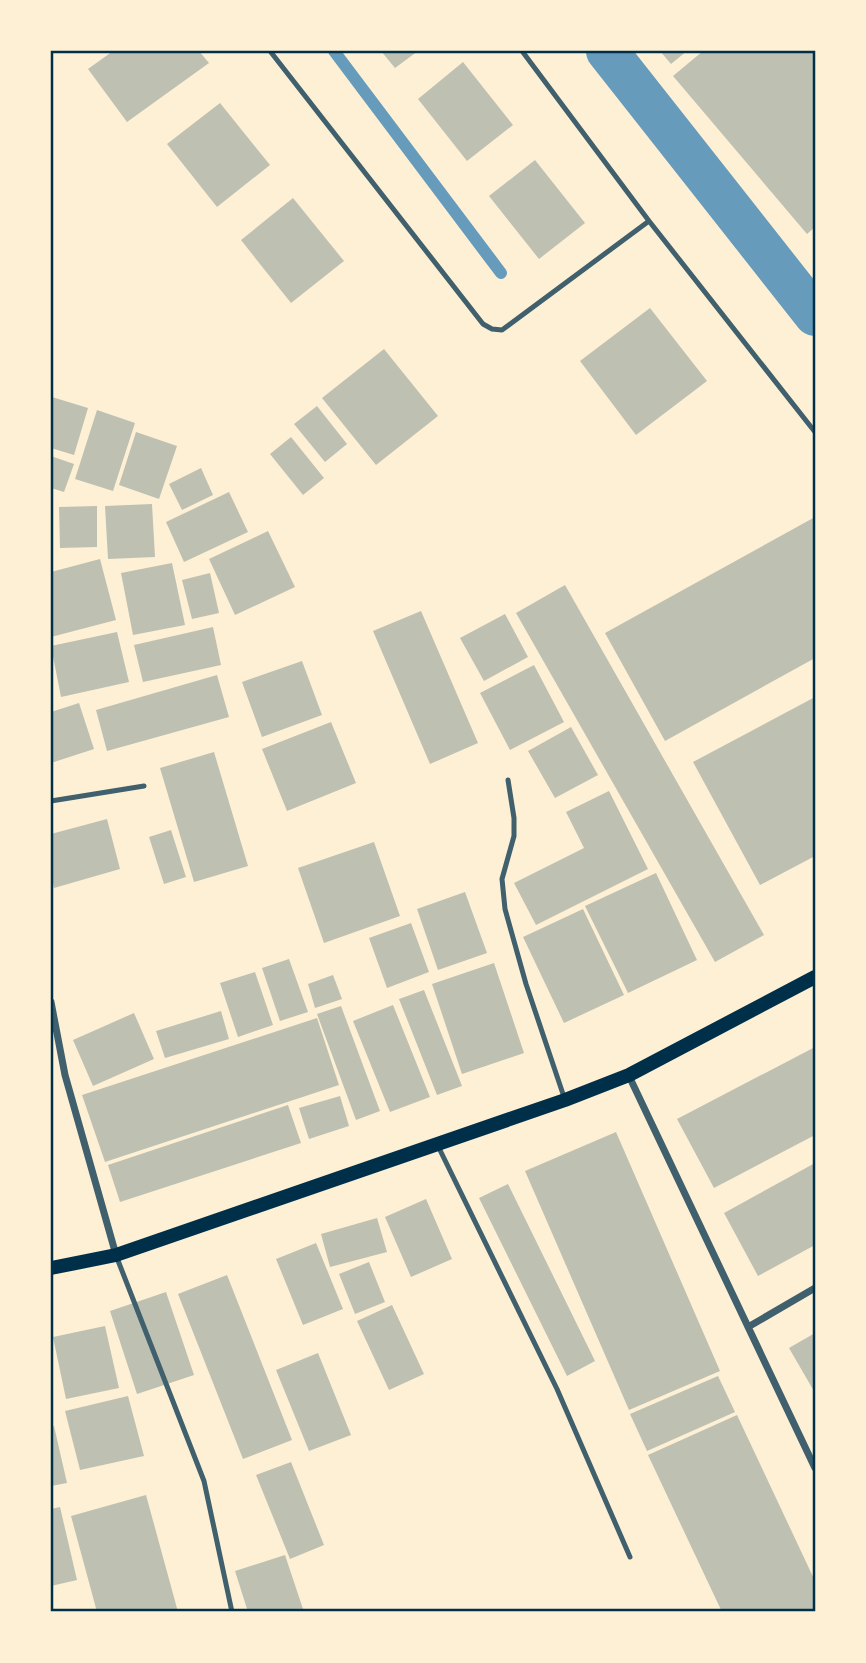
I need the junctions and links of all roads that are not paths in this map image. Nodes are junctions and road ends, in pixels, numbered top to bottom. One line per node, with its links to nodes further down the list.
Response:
1 (270, 51): 3 (lane)
2 (522, 51): 3 (lane)
3 (649, 221): 4 (lane)
4 (815, 432)
5 (508, 780): 11 (lane)
6 (144, 786): 7 (lane)
7 (51, 801)
8 (815, 977): 10 (main road)
9 (51, 1002): 13 (street)
10 (629, 1075): 11 (main road); 16 (street)
11 (565, 1100): 12 (main road)
12 (437, 1144): 13 (main road); 18 (lane)
13 (116, 1255): 14 (main road); 19 (lane)
14 (51, 1268)
15 (815, 1288): 16 (street)
16 (748, 1327): 17 (street)
17 (815, 1468)
18 (630, 1557)
19 (232, 1612)

